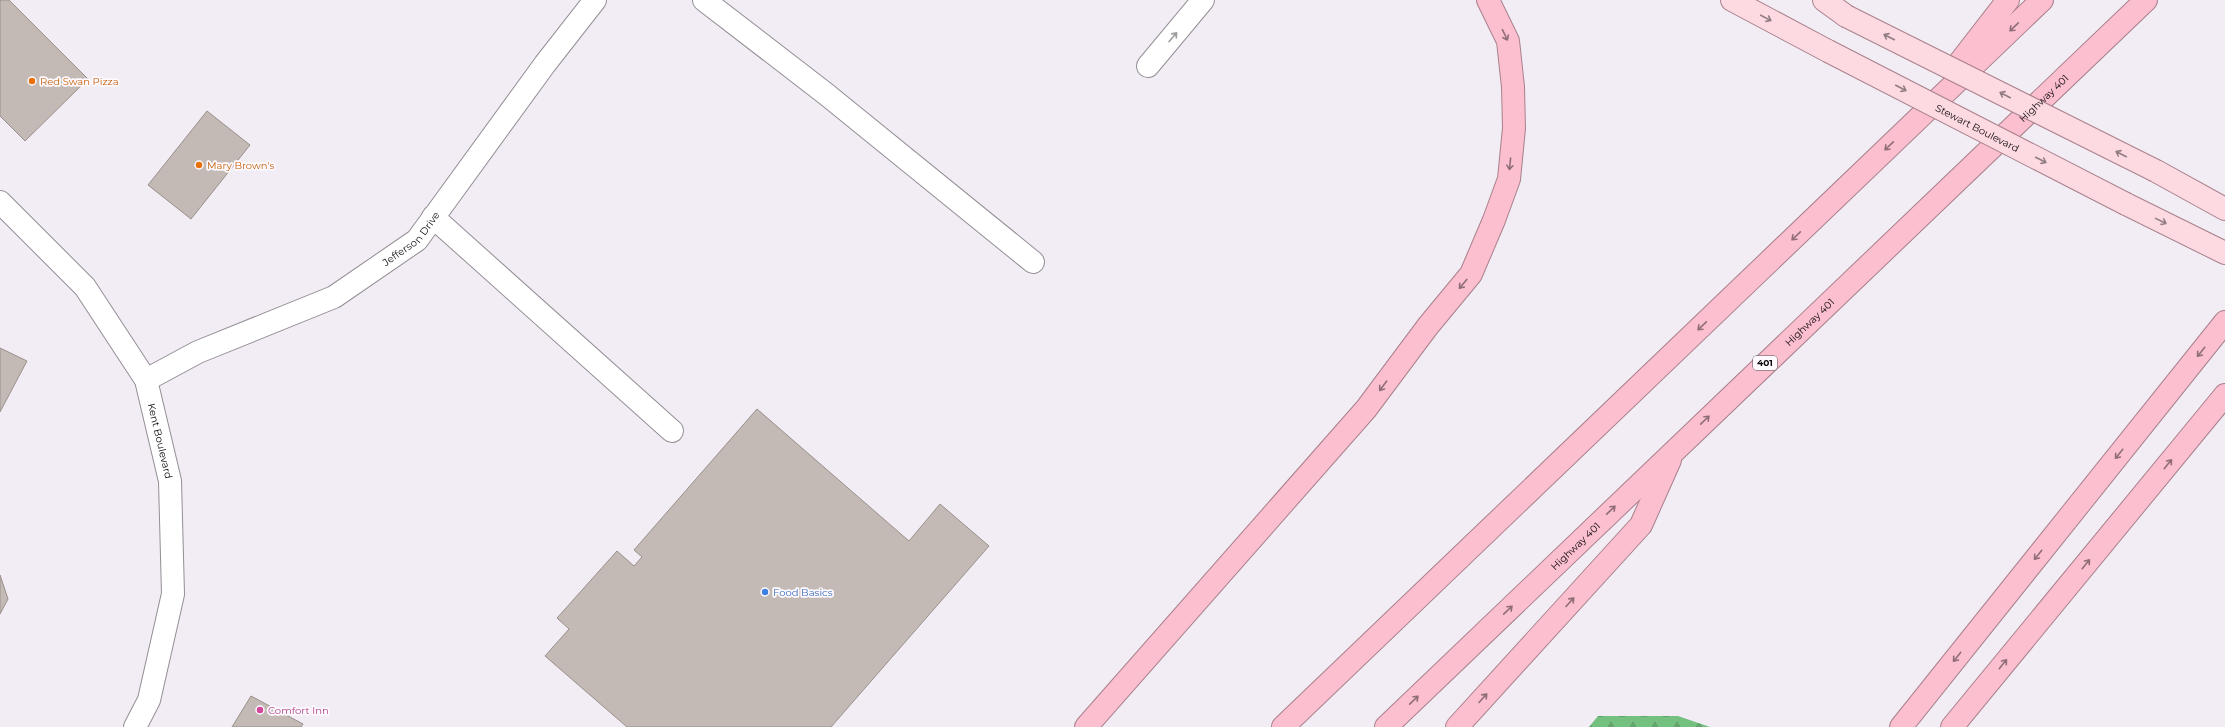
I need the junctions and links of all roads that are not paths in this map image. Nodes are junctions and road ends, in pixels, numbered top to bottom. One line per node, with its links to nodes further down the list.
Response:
1 (596, 0): 14 (street, Jefferson Drive)
2 (704, 0): 16 (street)
3 (1203, 0): 10 (street, one-way to 3)
4 (1488, 0): 23 (highway, one-way to 23)
5 (1732, 0): 15 (main road, Stewart Boulevard, one-way to 15, bridge)
6 (1824, 0): 13 (main road, one-way to 6, bridge)
7 (2008, 0): 11 (highway)
8 (2042, 0): 11 (highway, one-way to 11)
9 (2146, 0): 21 (highway, Highway 401 / 401, one-way to 9)
10 (1148, 66)
11 (1914, 122): 24 (highway, one-way to 24)
12 (0, 202): 18 (street, Kent Boulevard)
13 (2225, 208)
14 (433, 217): 18 (street, Jefferson Drive); 20 (street)
15 (2225, 253)
16 (1033, 262)
17 (2225, 322): 27 (highway, one-way to 27)
18 (146, 380): 22 (street, Kent Boulevard)
19 (2225, 395): 28 (highway, one-way to 19)
20 (672, 431)
21 (1675, 449): 25 (highway, Highway 401 / 401, one-way to 21); 26 (highway, one-way to 21)
22 (134, 727)
23 (1086, 727)
24 (1283, 727)
25 (1386, 727)
26 (1457, 727)
27 (1901, 727)
28 (1952, 727)

